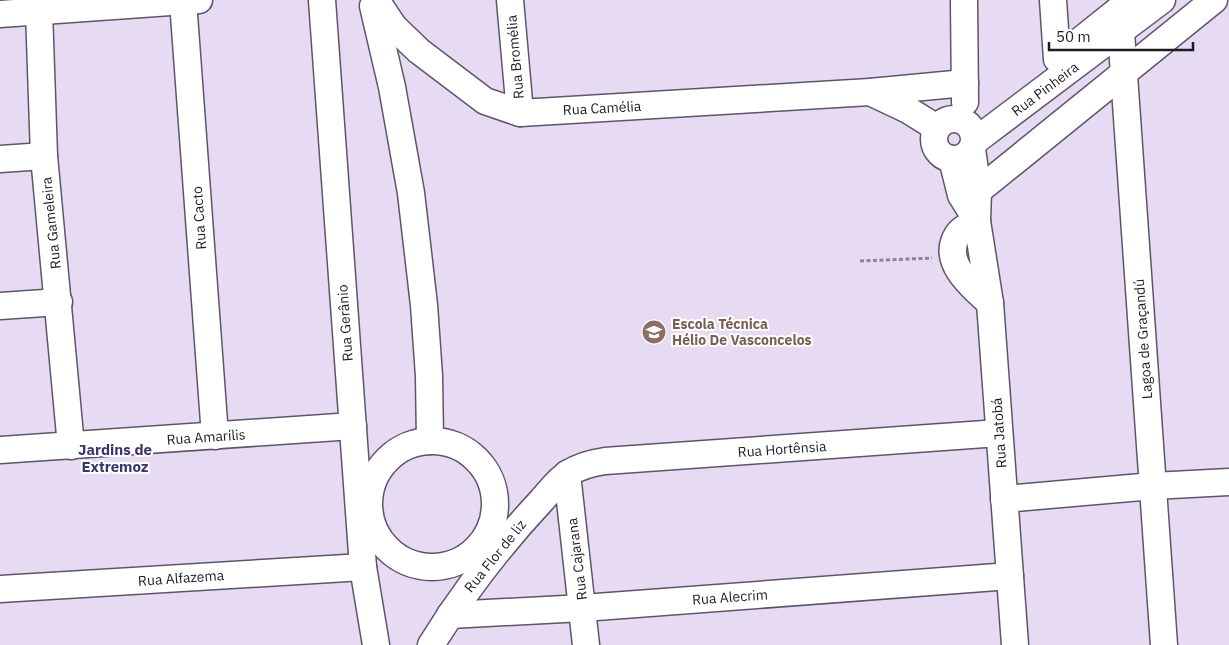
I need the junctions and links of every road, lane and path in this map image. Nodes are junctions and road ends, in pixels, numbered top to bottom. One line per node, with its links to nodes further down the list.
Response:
1 (191, 0): 10 (street); 31 (street, Rua Cacto)
2 (322, 0): 29 (street, Rua Gerânio)
3 (374, 0): 18 (street, Rua Camélia); 32 (street)
4 (510, 0): 18 (street, Rua Bromélia)
5 (964, 0): 15 (street, Rua Jatobá)
6 (1052, 0): 13 (street)
7 (1131, 0): 13 (street, Rua Pinheira)
8 (1162, 0): 12 (street, Rua Pinheira)
9 (1214, 0): 14 (street)
10 (41, 6): 11 (street); 20 (street, Rua Gameleira)
11 (0, 14)
12 (1121, 32): 14 (street, Lagoa de Graçandú); 19 (street, Rua Pinheira)
13 (1057, 59): 19 (street, Rua Pinheira)
14 (1124, 73): 22 (street); 37 (street, Lagoa de Graçandú)
15 (965, 83): 16 (street, Rua Camélia); 19 (street, Rua Jatobá)
16 (895, 89): 17 (street, Rua Camélia); 19 (street)
17 (870, 92): 18 (street, Rua Camélia); 19 (street, Rua Camélia)
18 (520, 113)
19 (960, 135): 22 (street, Rua Jatobá); 23 (street, Rua Jatobá)
20 (44, 156): 21 (street); 26 (street, Rua Gameleira)
21 (0, 159)
22 (978, 191): 23 (street, Rua Jatobá)
23 (978, 222): 24 (street); 27 (street, Rua Jatobá)
24 (953, 256): 25 (path); 27 (street)
25 (860, 261)
26 (58, 302): 28 (street); 33 (street, Rua Gameleira)
27 (990, 303): 30 (street, Rua Jatobá)
28 (0, 306)
29 (352, 426): 31 (street, Rua Amarílis); 39 (street, Rua Gerânio)
30 (999, 434): 35 (street, Rua Hortênsia); 38 (street, Rua Jatobá)
31 (215, 436): 33 (street, Rua Amarílis)
32 (430, 441): 39 (street); 40 (street)
33 (71, 446): 34 (street, Rua Amarílis)
34 (0, 450)
35 (567, 474): 40 (street, Rua Flor de liz); 44 (street, Rua Cajarana)
36 (1229, 482): 37 (street)
37 (1153, 486): 38 (street); 50 (street, Lagoa de Graçandú)
38 (1004, 499): 42 (street, Rua Jatobá)
39 (364, 501): 40 (street); 41 (street, Rua Gerânio)
40 (491, 546): 45 (street, Rua Flor de liz)
41 (363, 567): 43 (street, Rua Alfazema); 46 (street, Rua Gerânio)
42 (1010, 576): 44 (street, Rua Alecrim); 49 (street, Rua Jatobá)
43 (0, 589)
44 (583, 608): 45 (street, Rua Alecrim); 48 (street, Rua Cajarana)
45 (450, 615): 47 (street, Rua Flor de liz)
46 (376, 645)
47 (431, 645)
48 (586, 645)
49 (1015, 645)
50 (1164, 645)

